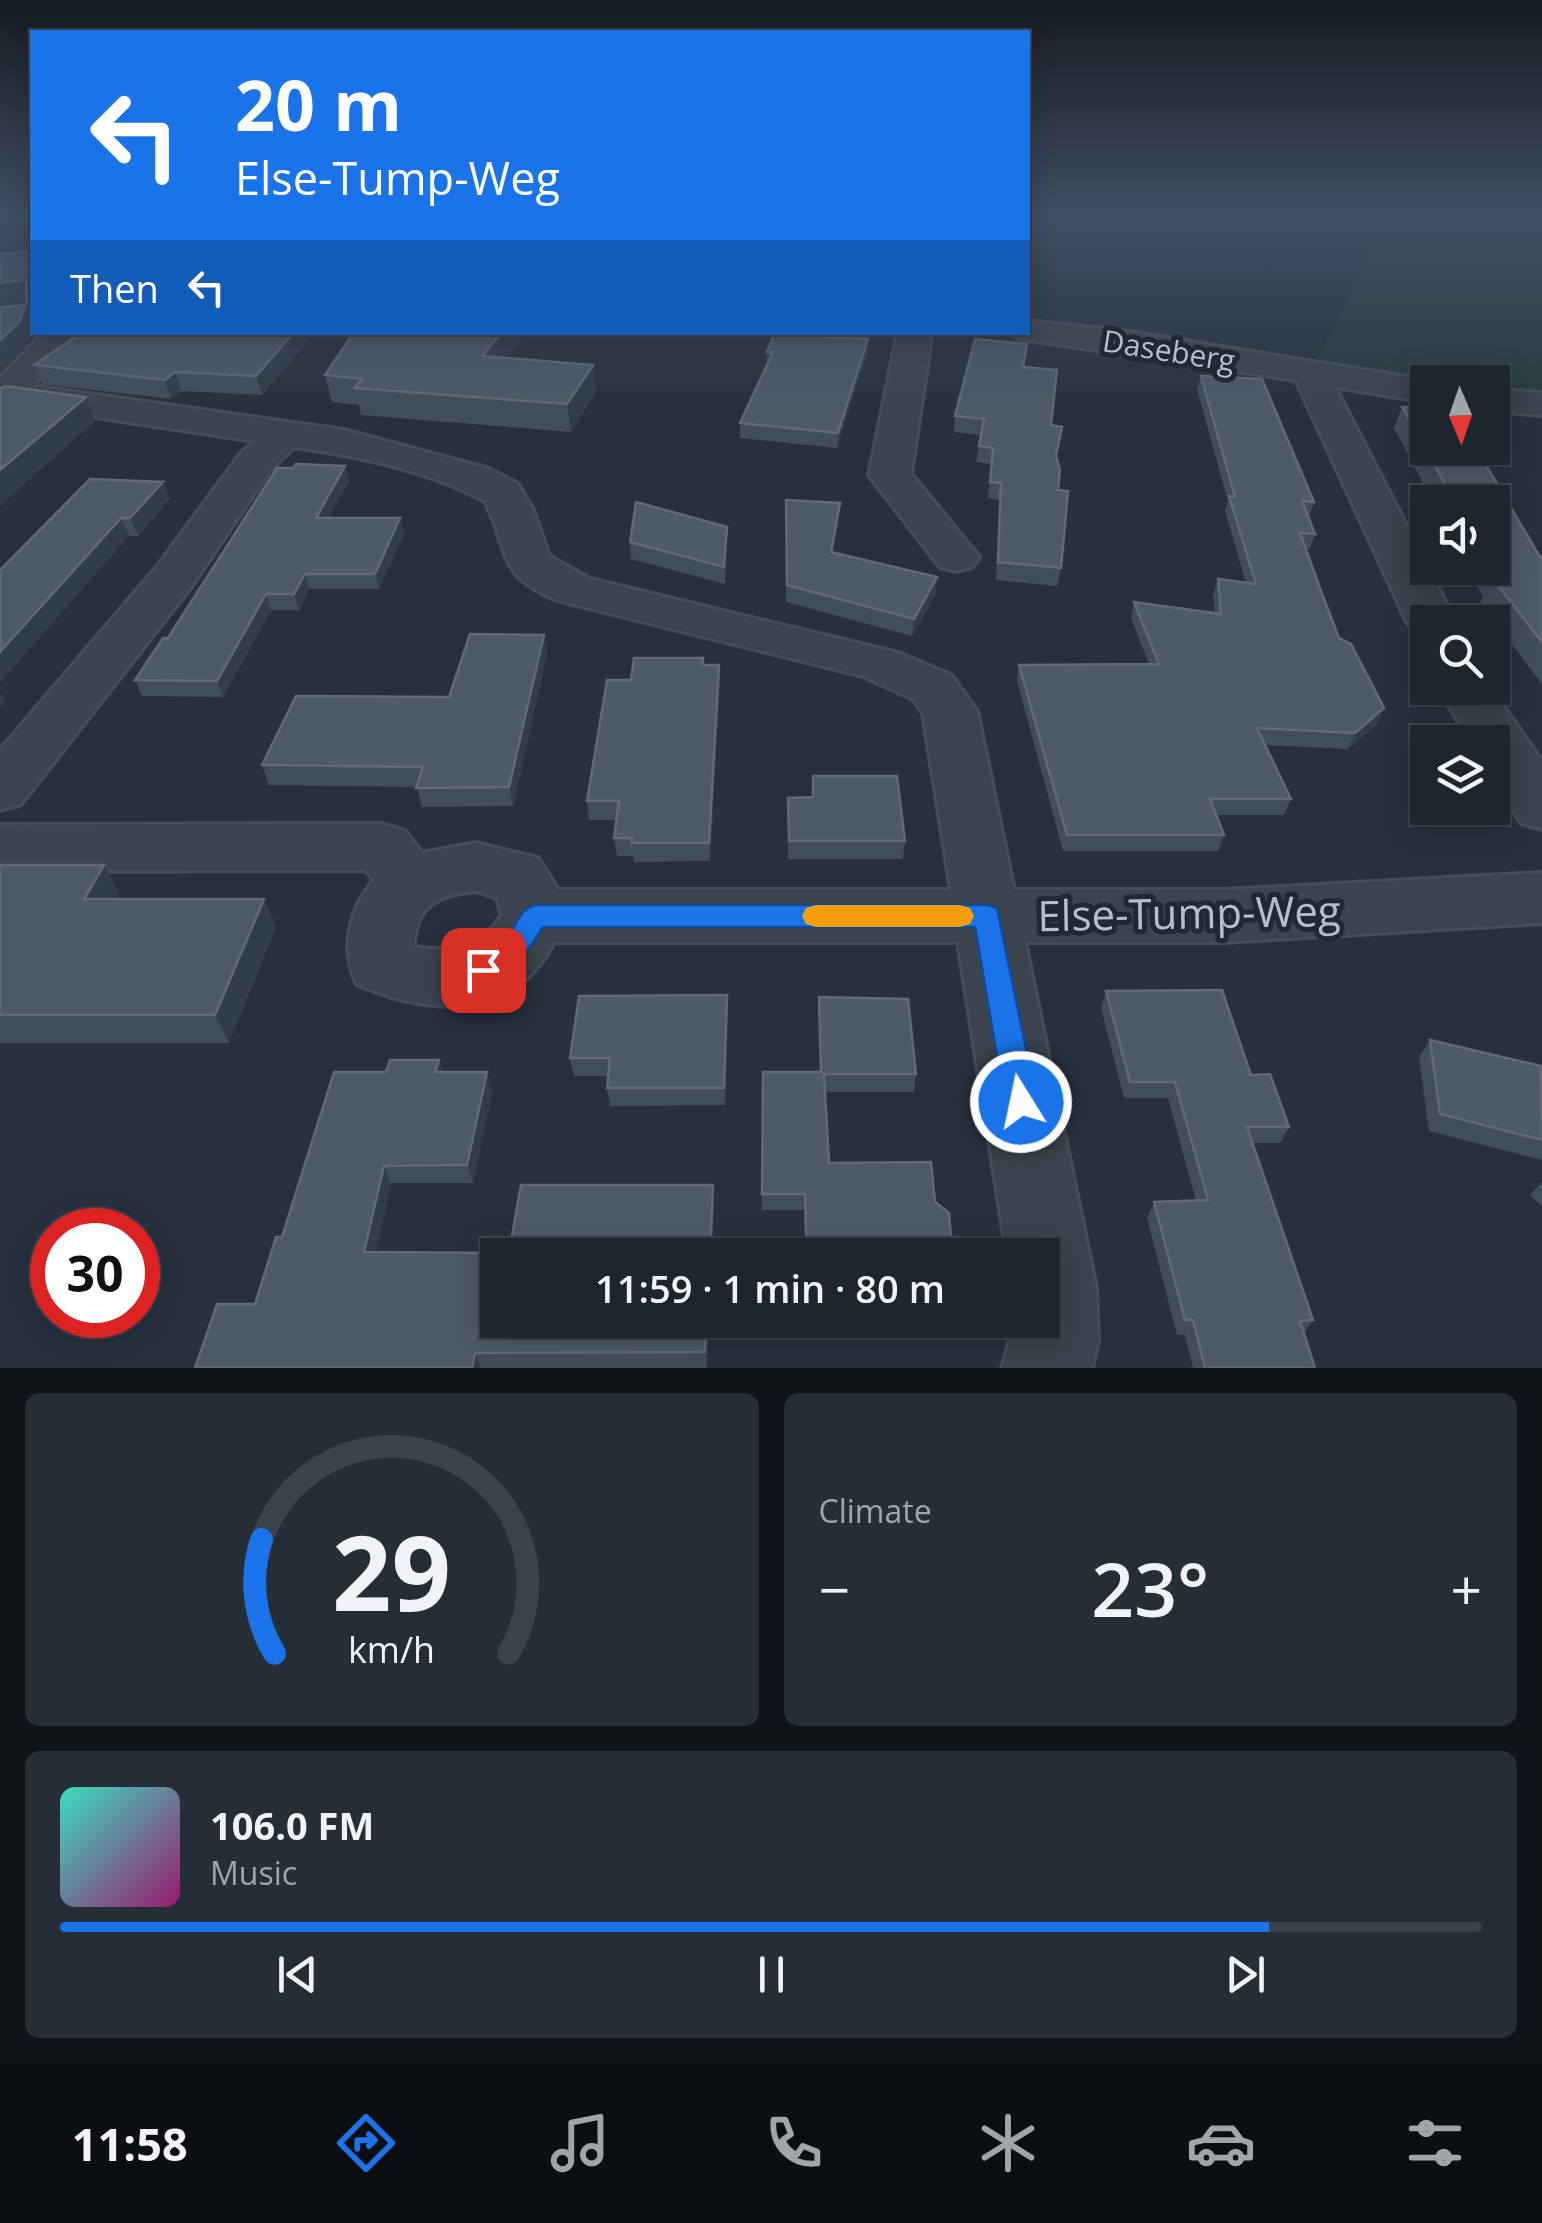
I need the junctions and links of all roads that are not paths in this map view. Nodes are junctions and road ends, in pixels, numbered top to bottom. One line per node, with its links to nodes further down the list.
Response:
1 (1030, 331): 4 (street, Daseberg)
2 (60, 335): 6 (street)
3 (914, 335): 10 (street)
4 (1310, 372): 5 (street, Daseberg); 11 (street)
5 (1410, 388)
6 (4, 397): 9 (street)
7 (1510, 401): 8 (street)
8 (1542, 404)
9 (284, 435): 13 (street); 19 (street)
10 (956, 556)
11 (1424, 605)
12 (1475, 705): 14 (street)
13 (0, 789)
14 (1542, 808)
15 (0, 848): 16 (street)
16 (410, 883): 18 (street); 18 (street)
17 (1542, 898): 19 (street, Else-Tump-Weg)
18 (535, 916): 19 (street, Else-Tump-Weg)
19 (987, 916): 20 (street)
20 (1047, 1368)

